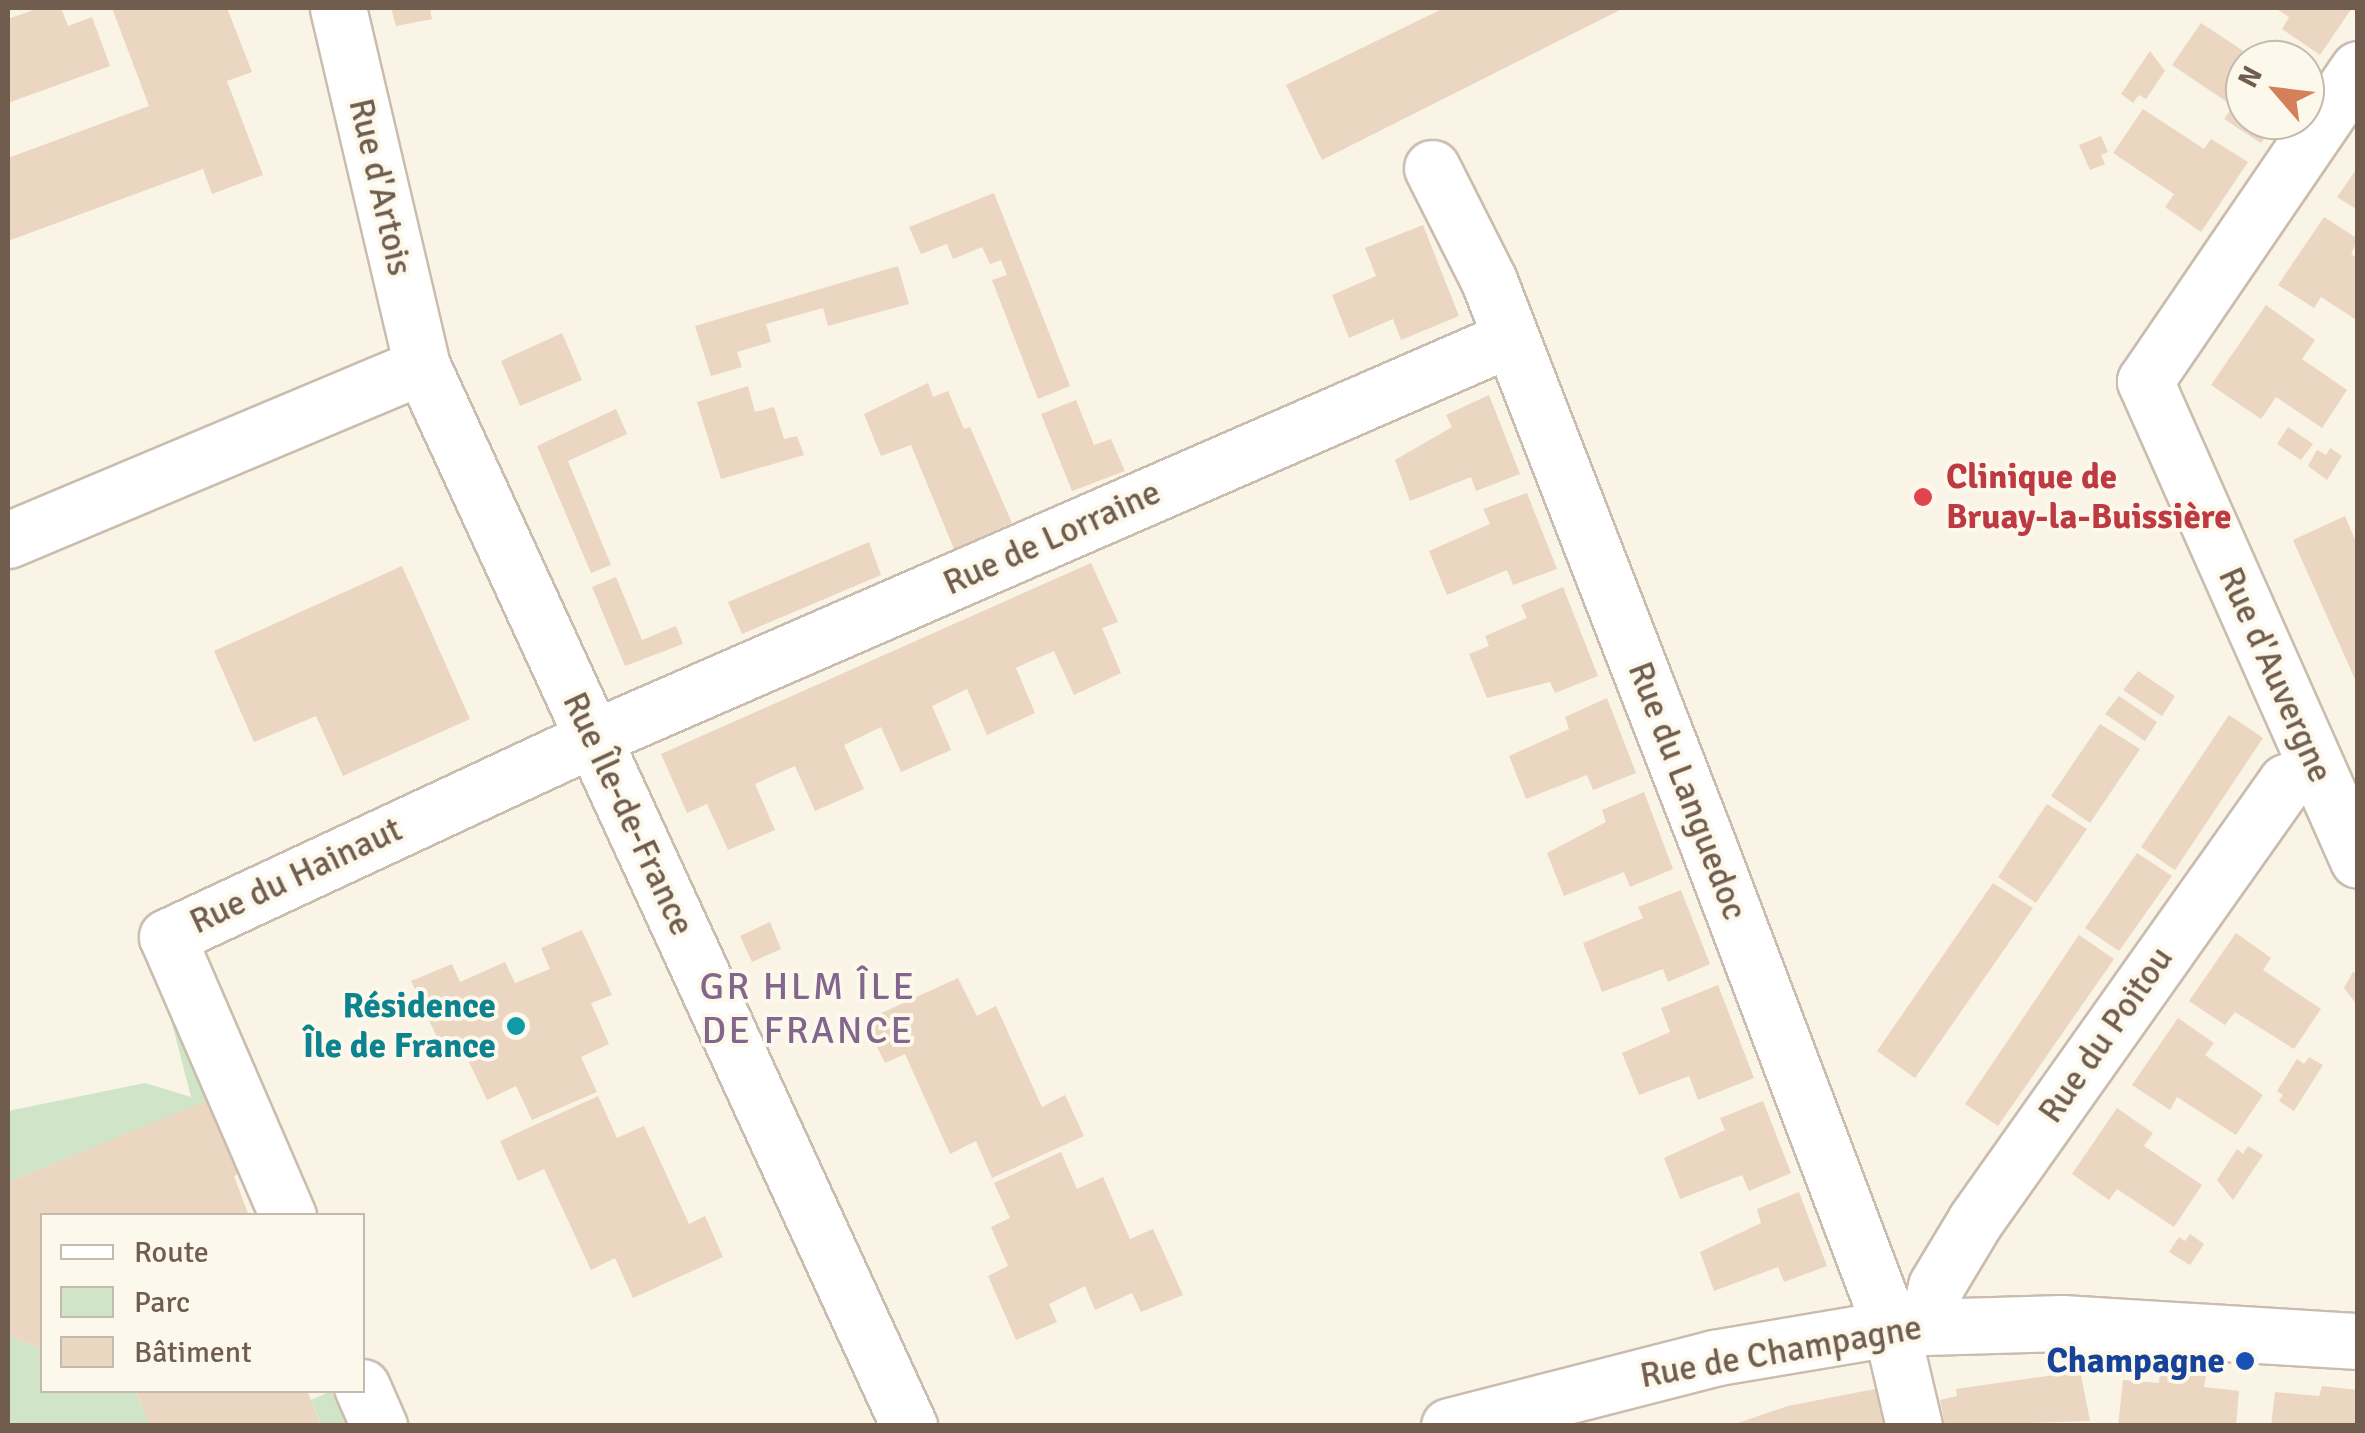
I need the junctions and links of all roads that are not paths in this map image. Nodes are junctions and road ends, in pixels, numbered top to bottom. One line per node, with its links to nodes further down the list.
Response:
1 (338, 8): 5 (street, Rue d'Artois)
2 (2358, 69): 8 (street, Rue d'Auvergne)
3 (1432, 168): 4 (street, Rue du Languedoc)
4 (1511, 338): 7 (street, Rue de Lorraine); 11 (street, Rue du Languedoc)
5 (422, 366): 6 (street); 7 (street, Rue Île-de-France)
6 (8, 540)
7 (592, 738): 10 (street, Rue du Hainaut); 15 (street, Rue Île-de-France)
8 (2317, 770): 9 (street, Rue d'Auvergne); 11 (street, Rue du Poitou)
9 (2355, 847)
10 (287, 1213)
11 (1909, 1327): 12 (street, Rue de Champagne); 16 (street, Rue de Champagne); 17 (street, Rue du Languedoc)
12 (2358, 1342)
13 (364, 1393): 14 (street)
14 (379, 1426)
15 (909, 1426)
16 (1449, 1426)
17 (1914, 1426)

